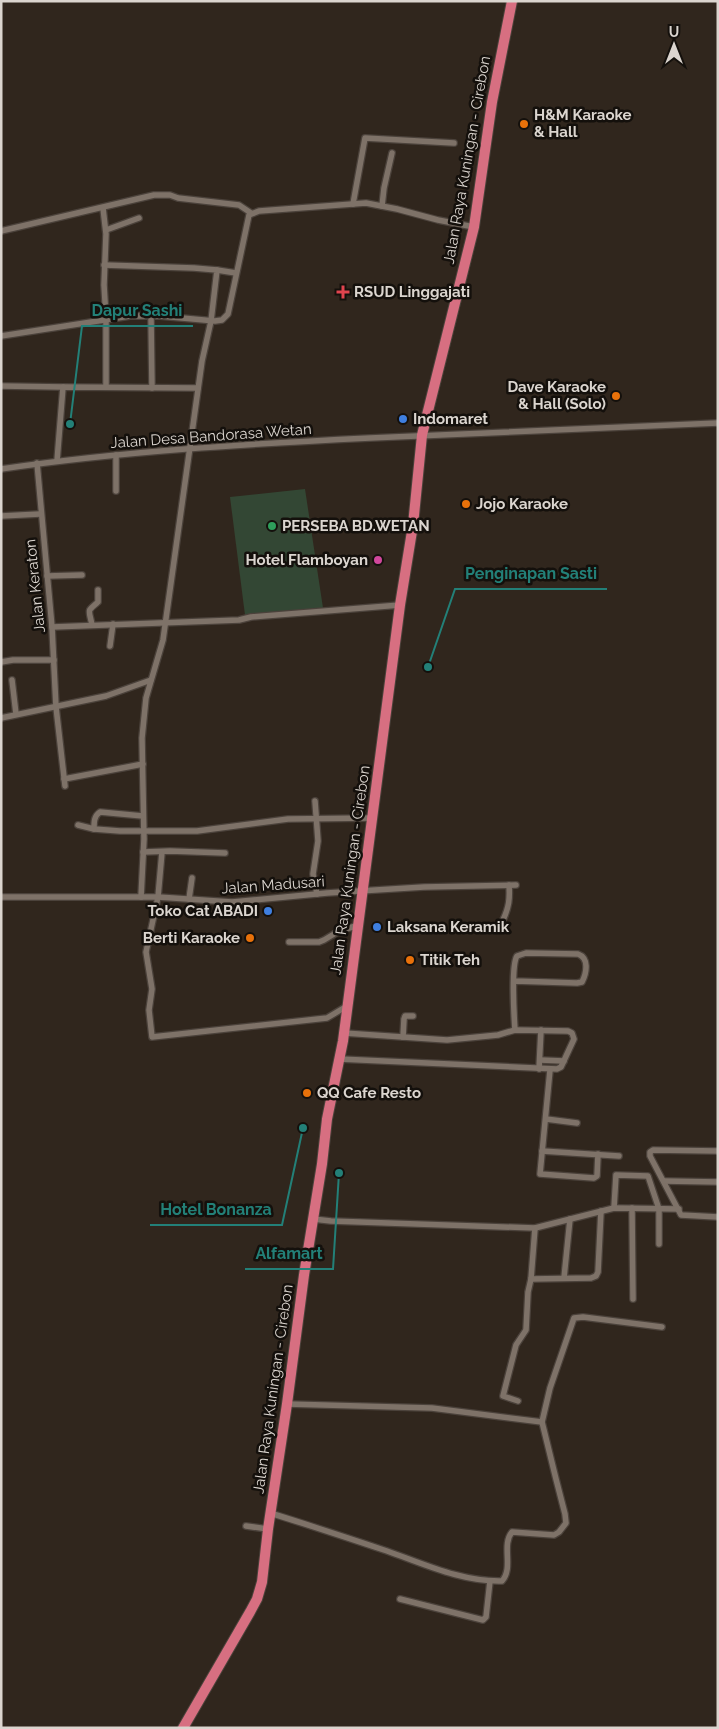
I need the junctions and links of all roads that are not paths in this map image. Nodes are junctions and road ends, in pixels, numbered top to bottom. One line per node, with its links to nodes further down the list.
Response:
1 (512, 1): 9 (highway, Jalan Raya Kuningan - Cirebon)
2 (454, 143): 4 (street)
3 (392, 153): 5 (street)
4 (353, 204): 5 (street); 7 (street)
5 (382, 206): 9 (street)
6 (103, 208): 7 (street); 10 (street); 11 (street)
7 (251, 213): 14 (street)
8 (139, 218): 10 (street)
9 (474, 227): 25 (highway, Jalan Raya Kuningan - Cirebon)
10 (106, 230): 12 (street)
11 (1, 231)
12 (104, 265): 13 (street); 16 (street)
13 (217, 270): 14 (street); 17 (street)
14 (236, 273): 17 (street)
15 (151, 316): 16 (street); 17 (street); 22 (street)
16 (106, 318): 18 (street); 21 (street)
17 (211, 321): 23 (street)
18 (1, 336)
19 (1, 386): 20 (street)
20 (63, 387): 21 (street); 28 (street)
21 (106, 387): 22 (street)
22 (152, 388): 23 (street)
23 (198, 388): 26 (street)
24 (718, 423): 25 (street, Jalan Desa Bandorasa Wetan)
25 (422, 435): 26 (street, Jalan Desa Bandorasa Wetan); 37 (highway, Jalan Raya Kuningan - Cirebon)
26 (190, 447): 27 (street, Jalan Desa Bandorasa Wetan); 39 (street)
27 (116, 455): 28 (street, Jalan Desa Bandorasa Wetan); 31 (street)
28 (57, 461): 29 (street, Jalan Desa Bandorasa Wetan)
29 (37, 463): 30 (street, Jalan Desa Bandorasa Wetan); 32 (street, Jalan Keraton)
30 (1, 468)
31 (116, 492)
32 (40, 514): 33 (street); 35 (street, Jalan Keraton)
33 (1, 516)
34 (82, 575): 35 (street)
35 (47, 576): 41 (street, Jalan Keraton)
36 (98, 590): 40 (street)
37 (400, 605): 39 (street); 55 (highway, Jalan Raya Kuningan - Cirebon)
38 (113, 624): 39 (street); 40 (street); 42 (street)
39 (166, 624): 46 (street)
40 (92, 625): 41 (street)
41 (52, 627): 43 (street, Jalan Keraton)
42 (110, 646)
43 (54, 660): 44 (street); 47 (street, Jalan Keraton)
44 (1, 662)
45 (12, 680): 48 (street)
46 (151, 680): 47 (street); 50 (street)
47 (56, 707): 48 (street); 51 (street, Jalan Keraton)
48 (16, 714): 49 (street)
49 (1, 718)
50 (143, 764): 51 (street); 54 (street)
51 (64, 779): 52 (street, Jalan Keraton)
52 (65, 786)
53 (315, 801): 56 (street)
54 (144, 816): 58 (street); 59 (street)
55 (372, 818): 56 (street); 64 (highway, Jalan Raya Kuningan - Cirebon)
56 (316, 820): 59 (street); 65 (street)
57 (78, 825): 58 (street)
58 (94, 829): 59 (street)
59 (144, 831): 60 (street)
60 (143, 852): 61 (street); 67 (street)
61 (162, 852): 62 (street); 68 (street)
62 (225, 853)
63 (192, 878): 69 (street)
64 (364, 891): 65 (street, Jalan Madusari); 70 (street, Jalan Madusari); 71 (highway, Jalan Raya Kuningan - Cirebon)
65 (317, 894): 69 (street, Jalan Madusari)
66 (1, 897): 67 (street, Jalan Madusari)
67 (141, 897): 68 (street, Jalan Madusari)
68 (158, 897): 69 (street, Jalan Madusari); 74 (street)
69 (189, 899)
70 (503, 920)
71 (358, 925): 72 (street); 74 (highway, Jalan Raya Kuningan - Cirebon)
72 (289, 942)
73 (514, 981): 73 (street); 77 (street)
74 (346, 1010): 76 (highway, Jalan Raya Kuningan - Cirebon)
75 (413, 1016): 79 (street)
76 (344, 1029): 79 (street); 80 (highway, Jalan Raya Kuningan - Cirebon)
77 (515, 1030): 78 (street); 79 (street)
78 (541, 1030): 81 (street); 82 (street)
79 (403, 1038)
80 (339, 1059): 83 (street); 99 (highway, Jalan Raya Kuningan - Cirebon)
81 (540, 1060): 82 (street); 83 (street)
82 (564, 1061): 84 (street)
83 (539, 1069): 84 (street)
84 (550, 1070): 85 (street)
85 (546, 1119): 86 (street); 87 (street)
86 (577, 1123)
87 (542, 1150): 89 (street); 89 (street)
88 (718, 1151): 91 (street)
89 (598, 1154): 90 (street)
90 (620, 1156)
91 (664, 1181): 92 (street); 96 (street)
92 (718, 1182)
93 (614, 1208): 94 (street); 95 (street); 97 (street)
94 (632, 1208): 95 (street); 105 (street)
95 (659, 1209): 96 (street); 102 (street)
96 (678, 1209): 98 (street)
97 (601, 1211): 100 (street); 103 (street)
98 (718, 1217)
99 (313, 1219): 101 (street); 108 (highway, Jalan Raya Kuningan - Cirebon)
100 (570, 1219): 101 (street); 103 (street)
101 (535, 1228): 104 (street)
102 (659, 1244)
103 (564, 1278): 104 (street)
104 (531, 1279): 107 (street)
105 (633, 1299)
106 (662, 1326): 109 (street)
107 (518, 1400)
108 (288, 1404): 109 (street); 110 (highway, Jalan Raya Kuningan - Cirebon)
109 (542, 1422): 113 (street)
110 (270, 1513): 112 (highway, Jalan Raya Kuningan - Cirebon); 113 (street)
111 (246, 1526): 112 (street)
112 (268, 1529): 115 (highway, Jalan Raya Kuningan - Cirebon)
113 (490, 1581): 114 (street)
114 (400, 1599)
115 (183, 1728)

